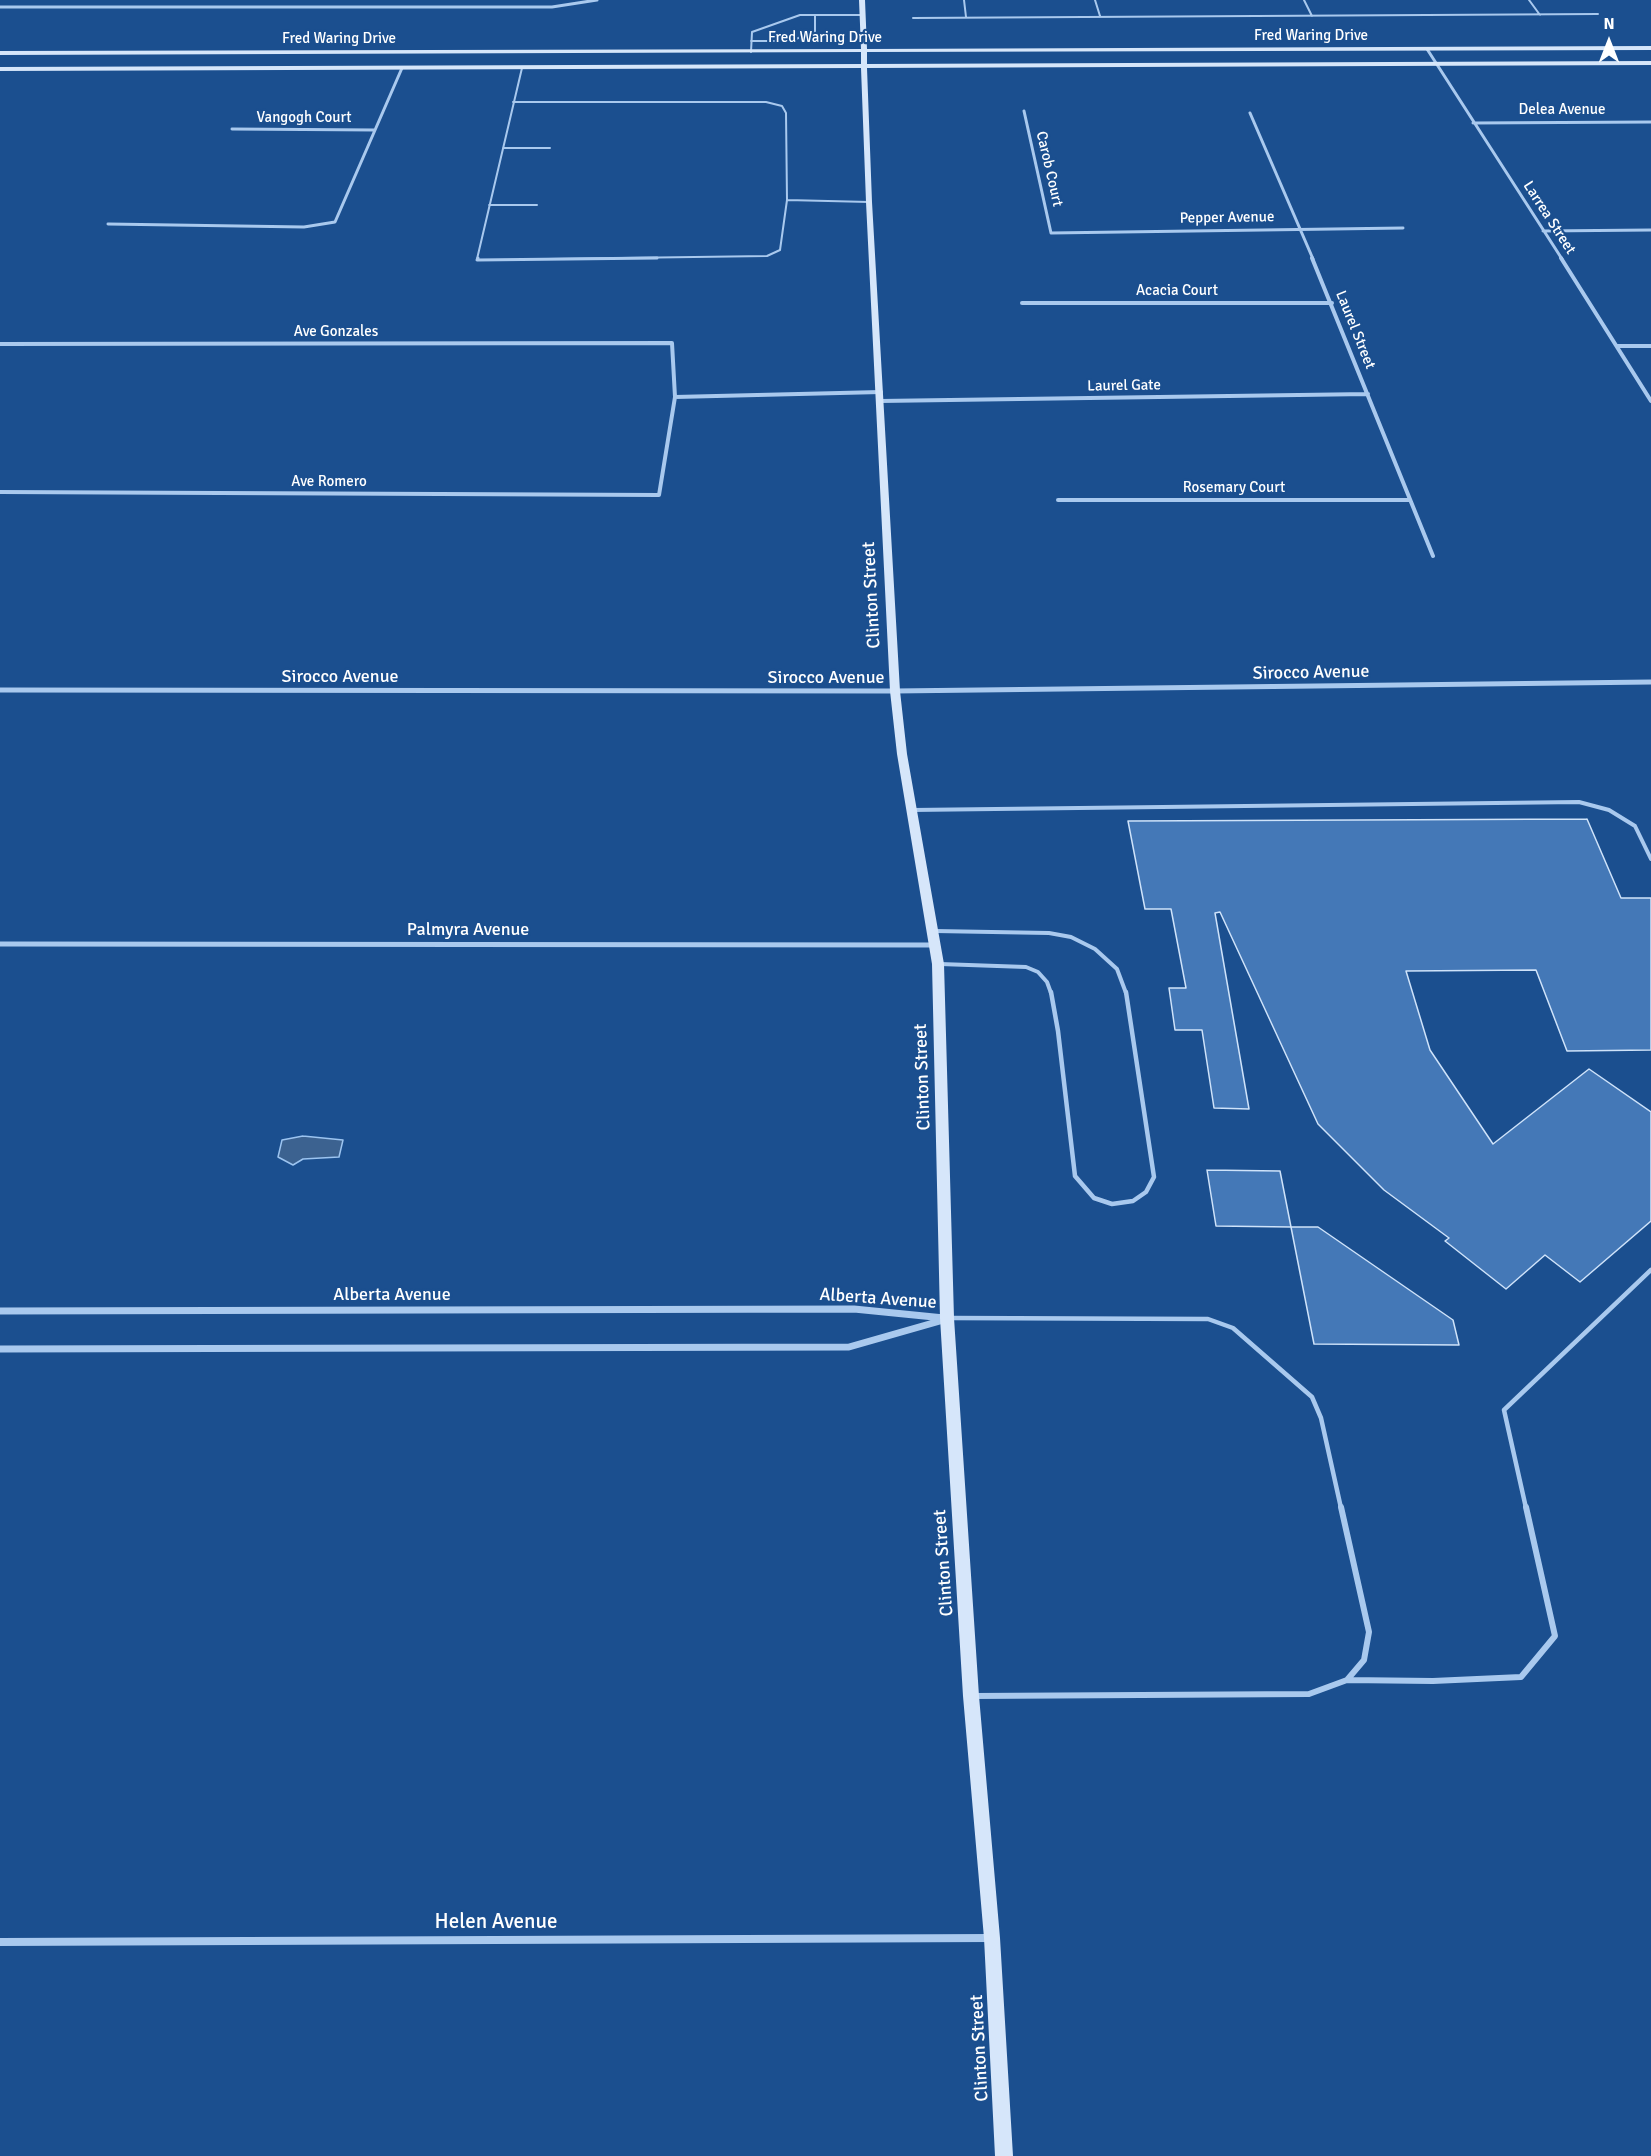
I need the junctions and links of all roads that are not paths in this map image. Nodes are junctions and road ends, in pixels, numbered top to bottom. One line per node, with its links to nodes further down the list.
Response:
1 (146, 0): 9 (street)
2 (369, 0): 10 (street)
3 (862, 0): 14 (main road, Clinton Street)
4 (964, 0): 18 (lane)
5 (1095, 0): 16 (lane)
6 (1304, 0): 17 (lane)
7 (1529, 0): 15 (lane)
8 (597, 1): 10 (street)
9 (142, 6): 10 (street); 11 (street)
10 (367, 6)
11 (0, 7)
12 (1598, 14): 15 (lane)
13 (815, 15): 14 (lane); 20 (lane); 20 (lane)
14 (863, 15): 25 (main road, Clinton Street)
15 (1540, 15): 17 (lane)
16 (1100, 16): 17 (lane); 18 (lane)
17 (1312, 16)
18 (966, 17): 19 (lane)
19 (913, 18)
20 (752, 41): 24 (lane)
21 (1651, 48): 22 (main road, Fred Waring Drive)
22 (1427, 49): 25 (main road, Fred Waring Drive); 28 (street, Larrea Street)
23 (154, 52): 24 (main road, Fred Waring Drive); 26 (main road, Fred Waring Drive); 30 (main road)
24 (751, 52): 25 (main road, Fred Waring Drive)
25 (864, 52): 29 (main road, Clinton Street)
26 (0, 53)
27 (1651, 63): 28 (main road, Fred Waring Drive)
28 (1436, 64): 29 (main road, Fred Waring Drive); 38 (street, Larrea Street)
29 (865, 67): 32 (main road, Fred Waring Drive); 44 (main road, Clinton Street)
30 (144, 68): 31 (main road, Fred Waring Drive); 33 (main road, Fred Waring Drive)
31 (402, 68): 32 (main road, Fred Waring Drive); 40 (street)
32 (522, 68): 34 (lane)
33 (0, 69)
34 (513, 102): 41 (lane); 43 (lane)
35 (1024, 111): 52 (street, Carob Court)
36 (1250, 113): 49 (street, Laurel Street)
37 (1651, 122): 38 (street, Delea Avenue)
38 (1473, 123): 51 (street, Larrea Street)
39 (232, 129): 40 (street, Vangogh Court)
40 (375, 130): 47 (street)
41 (503, 148): 42 (lane); 45 (lane)
42 (550, 148)
43 (787, 200): 44 (lane); 45 (lane)
44 (869, 202): 60 (main road, Clinton Street)
45 (489, 205): 46 (lane)
46 (537, 205)
47 (108, 224)
48 (1403, 228): 49 (street, Pepper Avenue)
49 (1298, 229): 52 (street, Pepper Avenue); 54 (street, Laurel Street)
50 (1651, 230): 51 (street)
51 (1543, 231): 56 (street, Larrea Street)
52 (1051, 233)
53 (1022, 303): 54 (street, Acacia Court)
54 (1332, 303): 58 (street, Laurel Street)
55 (0, 344): 59 (street, Ave Gonzales)
56 (1618, 346): 57 (street); 61 (street, Larrea Street)
57 (1651, 346)
58 (1368, 394): 60 (street, Laurel Gate); 64 (street, Laurel Street)
59 (675, 397): 60 (street, Laurel Gate); 62 (street, Ave Romero)
60 (880, 397): 68 (main road, Clinton Street)
61 (1651, 402)
62 (0, 492)
63 (1058, 500): 64 (street, Rosemary Court)
64 (1410, 500): 65 (street, Laurel Street)
65 (1433, 556)
66 (1651, 682): 68 (street, Sirocco Avenue)
67 (0, 690): 68 (street, Sirocco Avenue)
68 (895, 692): 69 (main road, Clinton Street)
69 (912, 810): 70 (lane); 71 (main road, Clinton Street)
70 (1651, 859)
71 (934, 932): 73 (main road, Clinton Street); 74 (lane)
72 (0, 944): 73 (street, Palmyra Avenue)
73 (936, 945): 74 (main road, Clinton Street)
74 (938, 964): 77 (main road, Clinton Street)
75 (1651, 1270): 79 (lane)
76 (0, 1311): 77 (street, Alberta Avenue)
77 (947, 1318): 78 (street, Alberta Avenue); 79 (lane); 80 (main road, Clinton Street)
78 (0, 1349)
79 (1347, 1680): 80 (lane)
80 (970, 1696): 81 (main road, Clinton Street)
81 (992, 1938): 82 (street, Helen Avenue); 83 (main road, Clinton Street)
82 (0, 1942)
83 (1004, 2156)

